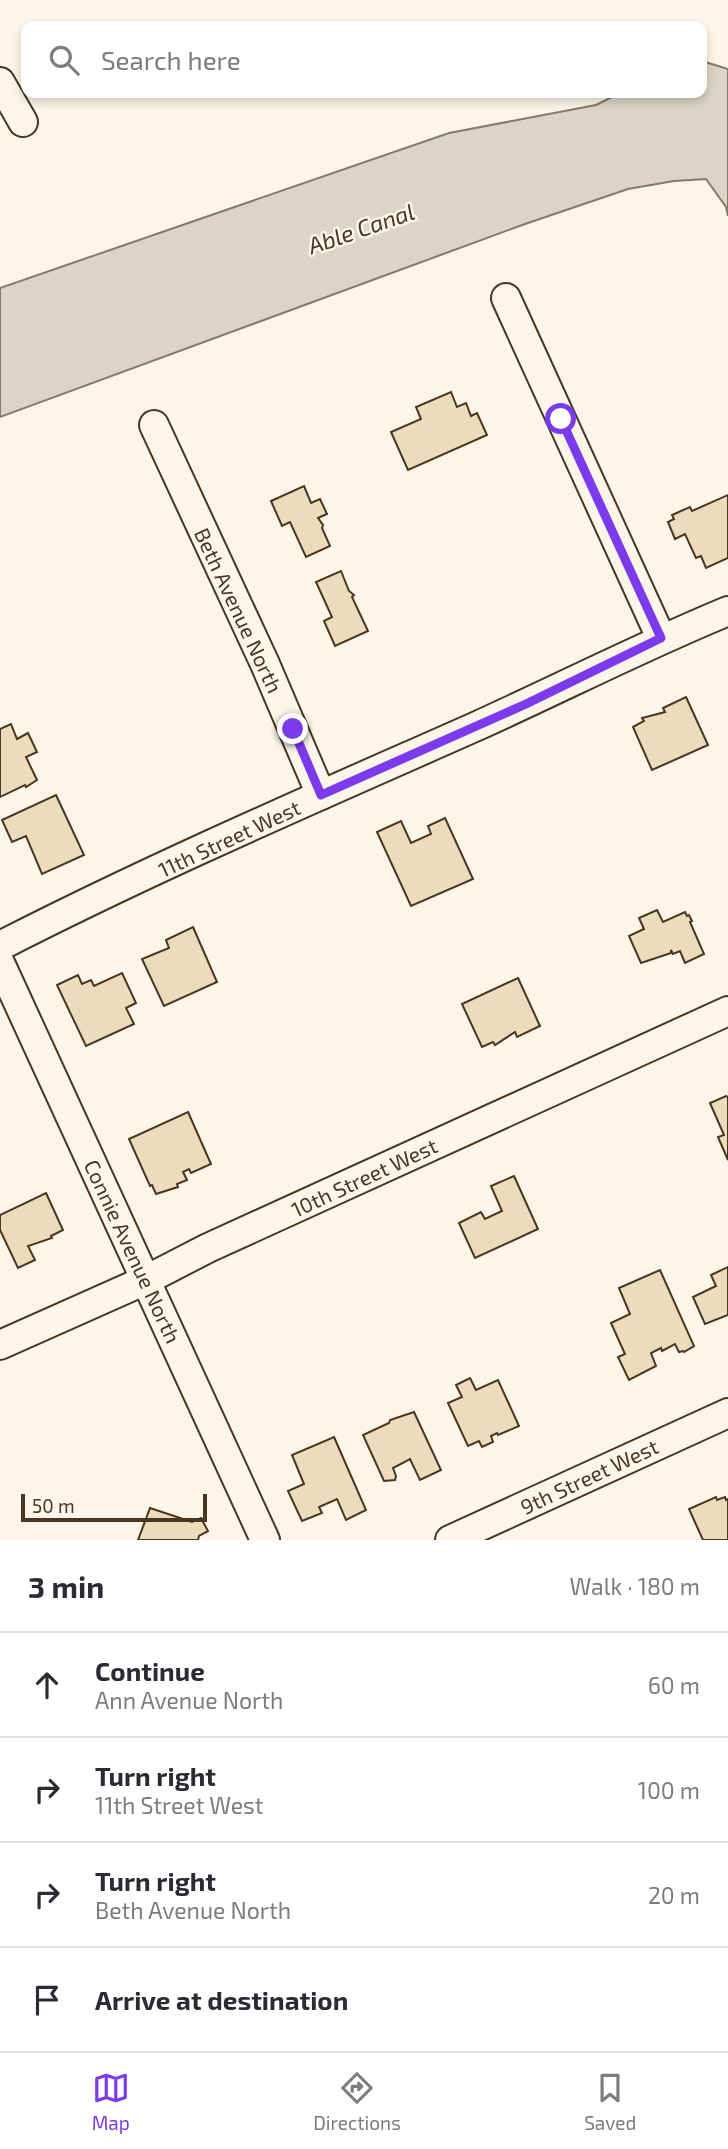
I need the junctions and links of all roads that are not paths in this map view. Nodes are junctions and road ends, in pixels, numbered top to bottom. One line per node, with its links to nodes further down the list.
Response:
1 (0, 82): 2 (street)
2 (23, 122)
3 (506, 298): 6 (street)
4 (154, 425): 7 (street, Beth Avenue North)
5 (728, 611): 6 (street, 11th Street West)
6 (661, 638): 7 (street, 11th Street West)
7 (321, 795): 8 (street, 11th Street West)
8 (0, 946)
9 (0, 963): 11 (street, Connie Avenue North)
10 (728, 1011): 11 (street, 10th Street West)
11 (146, 1280): 12 (street, 10th Street West); 14 (street, Connie Avenue North)
12 (0, 1345)
13 (728, 1413): 15 (street, 9th Street West)
14 (265, 1540)
15 (450, 1540)

